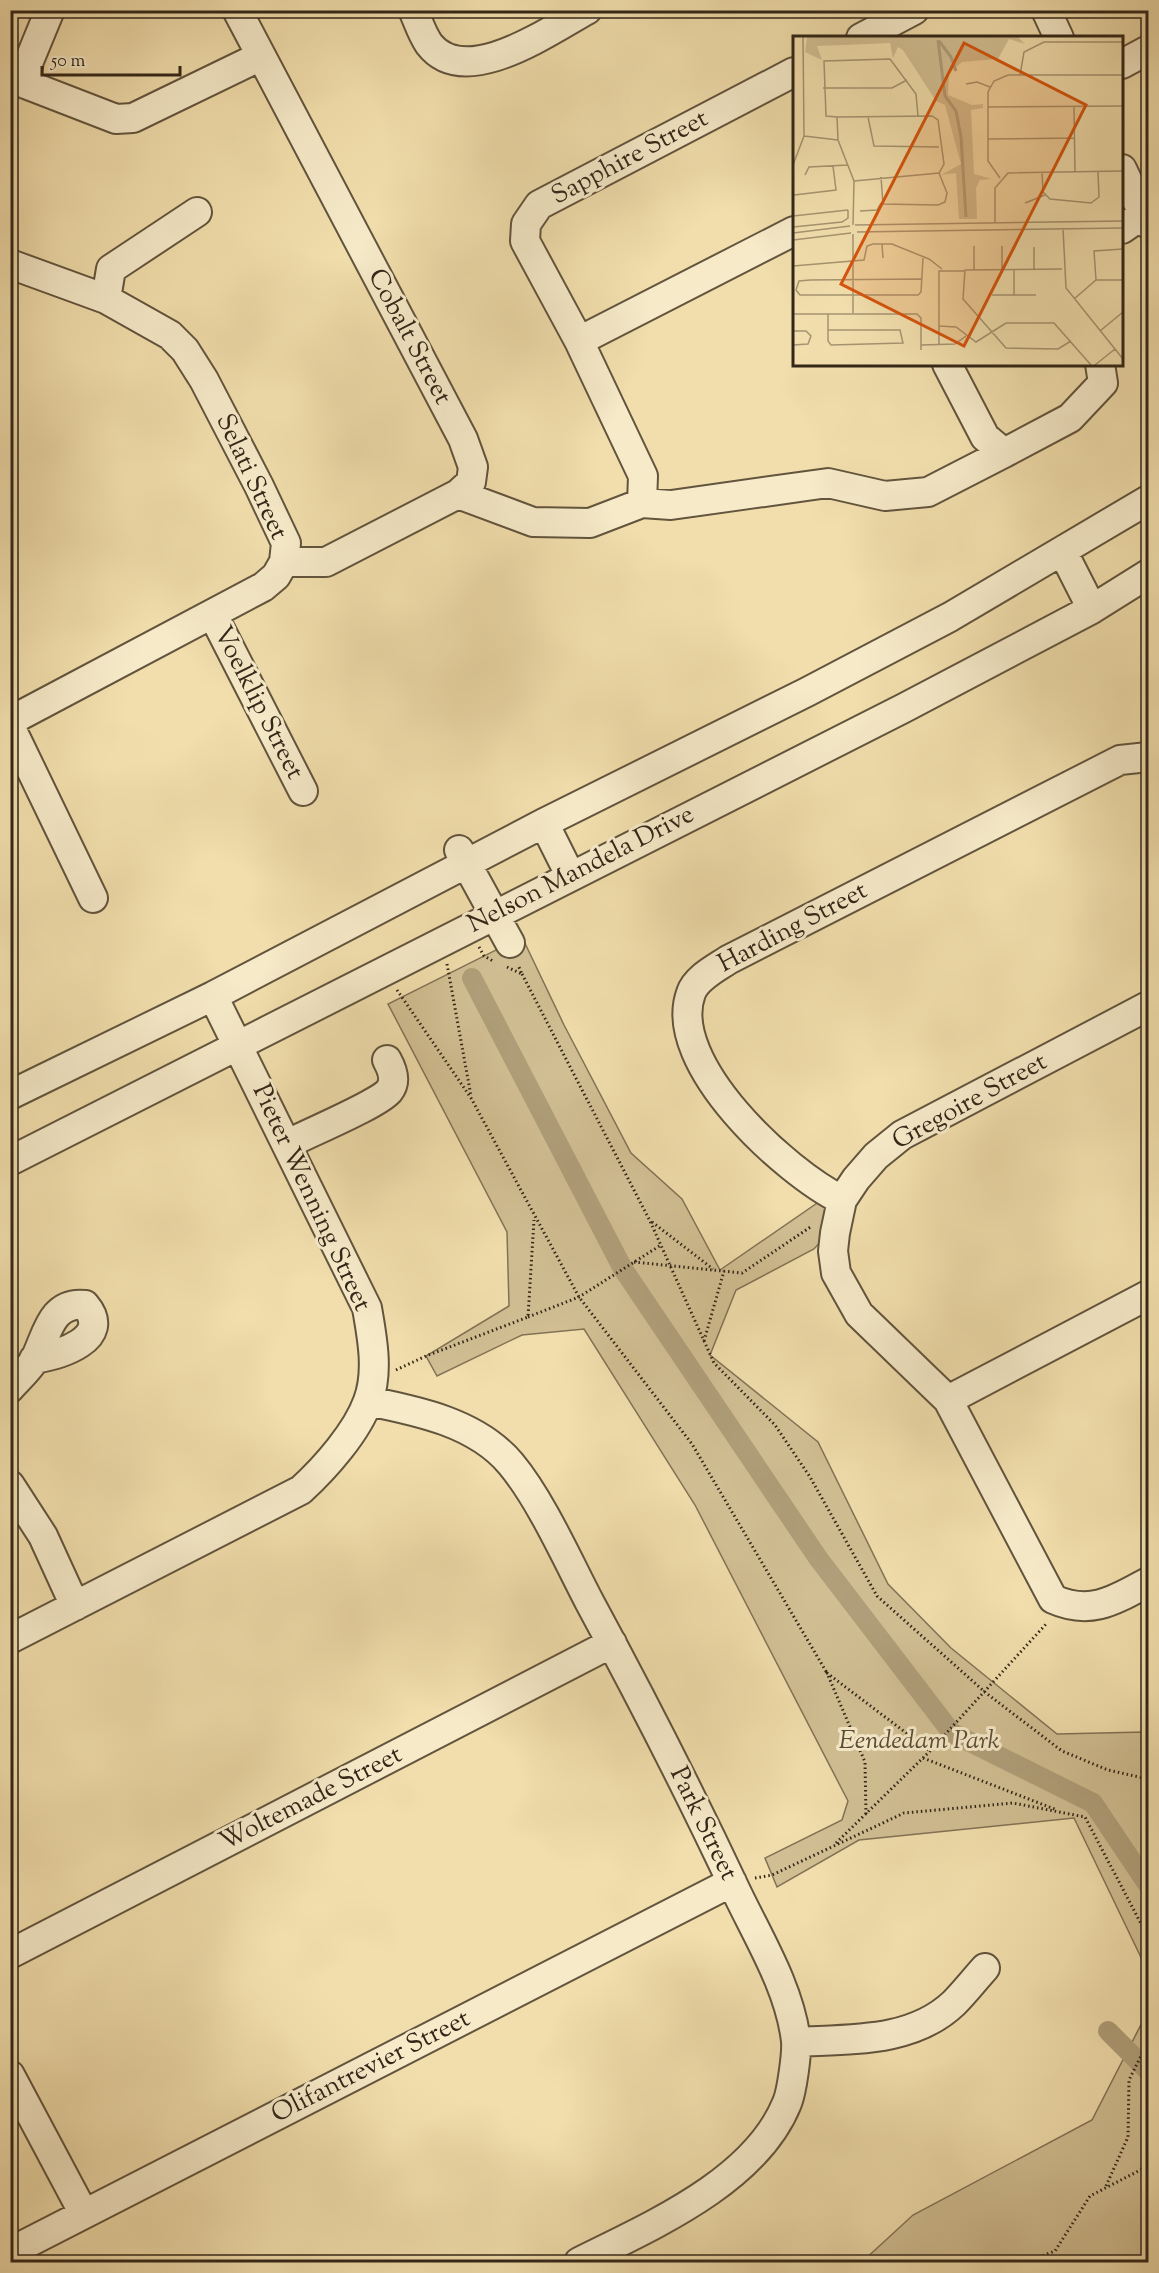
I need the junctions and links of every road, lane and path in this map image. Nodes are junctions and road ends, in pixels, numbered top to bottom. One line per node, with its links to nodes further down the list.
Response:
1 (50, 10): 13 (street)
2 (237, 10): 10 (street, Cobalt Street)
3 (413, 10): 4 (street)
4 (587, 10)
5 (914, 10): 7 (street)
6 (1046, 10): 8 (street)
7 (865, 36)
8 (1058, 36)
9 (1149, 50): 11 (street)
10 (261, 56): 13 (street); 24 (street, Cobalt Street)
11 (1123, 63)
12 (793, 73): 20 (street, Sapphire Street)
13 (18, 81)
14 (1123, 172): 16 (street)
15 (197, 212): 19 (street)
16 (1140, 219)
17 (793, 232): 20 (street)
18 (10, 264): 19 (street, Selati Street)
19 (106, 298): 28 (street, Selati Street)
20 (579, 341): 26 (street, Sapphire Street)
21 (948, 366): 23 (street)
22 (1100, 366): 23 (street)
23 (1004, 453): 26 (street)
24 (458, 494): 26 (street); 28 (street)
25 (1149, 500): 27 (street)
26 (642, 503)
27 (1063, 552): 30 (street); 36 (street)
28 (284, 562): 31 (street, Selati Street)
29 (1149, 574): 30 (street, Nelson Mandela Drive)
30 (1092, 609): 38 (street, Nelson Mandela Drive)
31 (213, 615): 32 (street, Selati Street); 35 (street, Voelklip Street)
32 (10, 721)
33 (10, 726): 39 (street)
34 (1149, 757): 53 (street, Harding Street)
35 (303, 791)
36 (544, 823): 37 (street); 38 (street)
37 (463, 856): 40 (street); 45 (street)
38 (570, 875): 40 (street, Nelson Mandela Drive)
39 (93, 898)
40 (494, 913): 41 (street, Nelson Mandela Drive); 42 (street)
41 (439, 943): 43 (street, Nelson Mandela Drive); 50 (path)
42 (510, 943)
43 (385, 970): 47 (street, Nelson Mandela Drive); 50 (path)
44 (522, 974): 55 (path)
45 (213, 996): 47 (street, Pieter Wenning Street); 49 (street)
46 (1149, 1006): 53 (street, Gregoire Street)
47 (237, 1044): 51 (street, Pieter Wenning Street); 52 (street, Nelson Mandela Drive)
48 (387, 1060): 51 (street)
49 (10, 1095)
50 (471, 1098): 54 (path)
51 (288, 1144): 67 (street, Pieter Wenning Street)
52 (10, 1161)
53 (843, 1200): 60 (path); 68 (street, Gregoire Street)
54 (534, 1219): 62 (path); 63 (path)
55 (650, 1221): 56 (path); 59 (path)
56 (661, 1245): 57 (path); 58 (path)
57 (634, 1262): 58 (path); 62 (path)
58 (669, 1266): 59 (path); 64 (path)
59 (715, 1270): 60 (path)
60 (724, 1271): 64 (path)
61 (1149, 1294): 68 (street)
62 (579, 1297): 63 (path); 75 (path)
63 (528, 1317): 67 (path)
64 (704, 1341): 76 (path)
65 (34, 1359): 66 (street)
66 (10, 1388)
67 (370, 1392): 72 (street, Pieter Wenning Street); 74 (street, Park Street)
68 (948, 1400): 71 (street, Gregoire Street)
69 (10, 1485): 72 (street)
70 (1149, 1582): 71 (street)
71 (1053, 1599): 76 (path)
72 (75, 1606): 73 (street, Pieter Wenning Street)
73 (10, 1639)
74 (612, 1643): 83 (street, Park Street); 85 (street, Woltemade Street)
75 (827, 1673): 77 (path); 81 (path)
76 (986, 1693): 77 (path); 79 (path)
77 (930, 1751): 78 (path)
78 (923, 1758): 80 (path); 81 (path)
79 (1149, 1779)
80 (1064, 1813): 82 (path); 84 (path)
81 (866, 1814): 82 (path)
82 (833, 1846): 83 (path)
83 (732, 1882): 87 (street, Park Street); 92 (street, Olifantrevier Street)
84 (1149, 1937)
85 (10, 1954)
86 (985, 1968): 87 (street)
87 (796, 2042): 94 (street, Park Street)
88 (1149, 2042): 91 (path)
89 (10, 2075): 92 (street)
90 (1149, 2166): 91 (path)
91 (1106, 2188): 97 (path)
92 (84, 2214): 93 (street, Olifantrevier Street)
93 (10, 2252)
94 (621, 2253): 96 (street, Park Street)
95 (1149, 2255): 98 (path)
96 (579, 2262)
97 (1026, 2262)
98 (1132, 2262)

